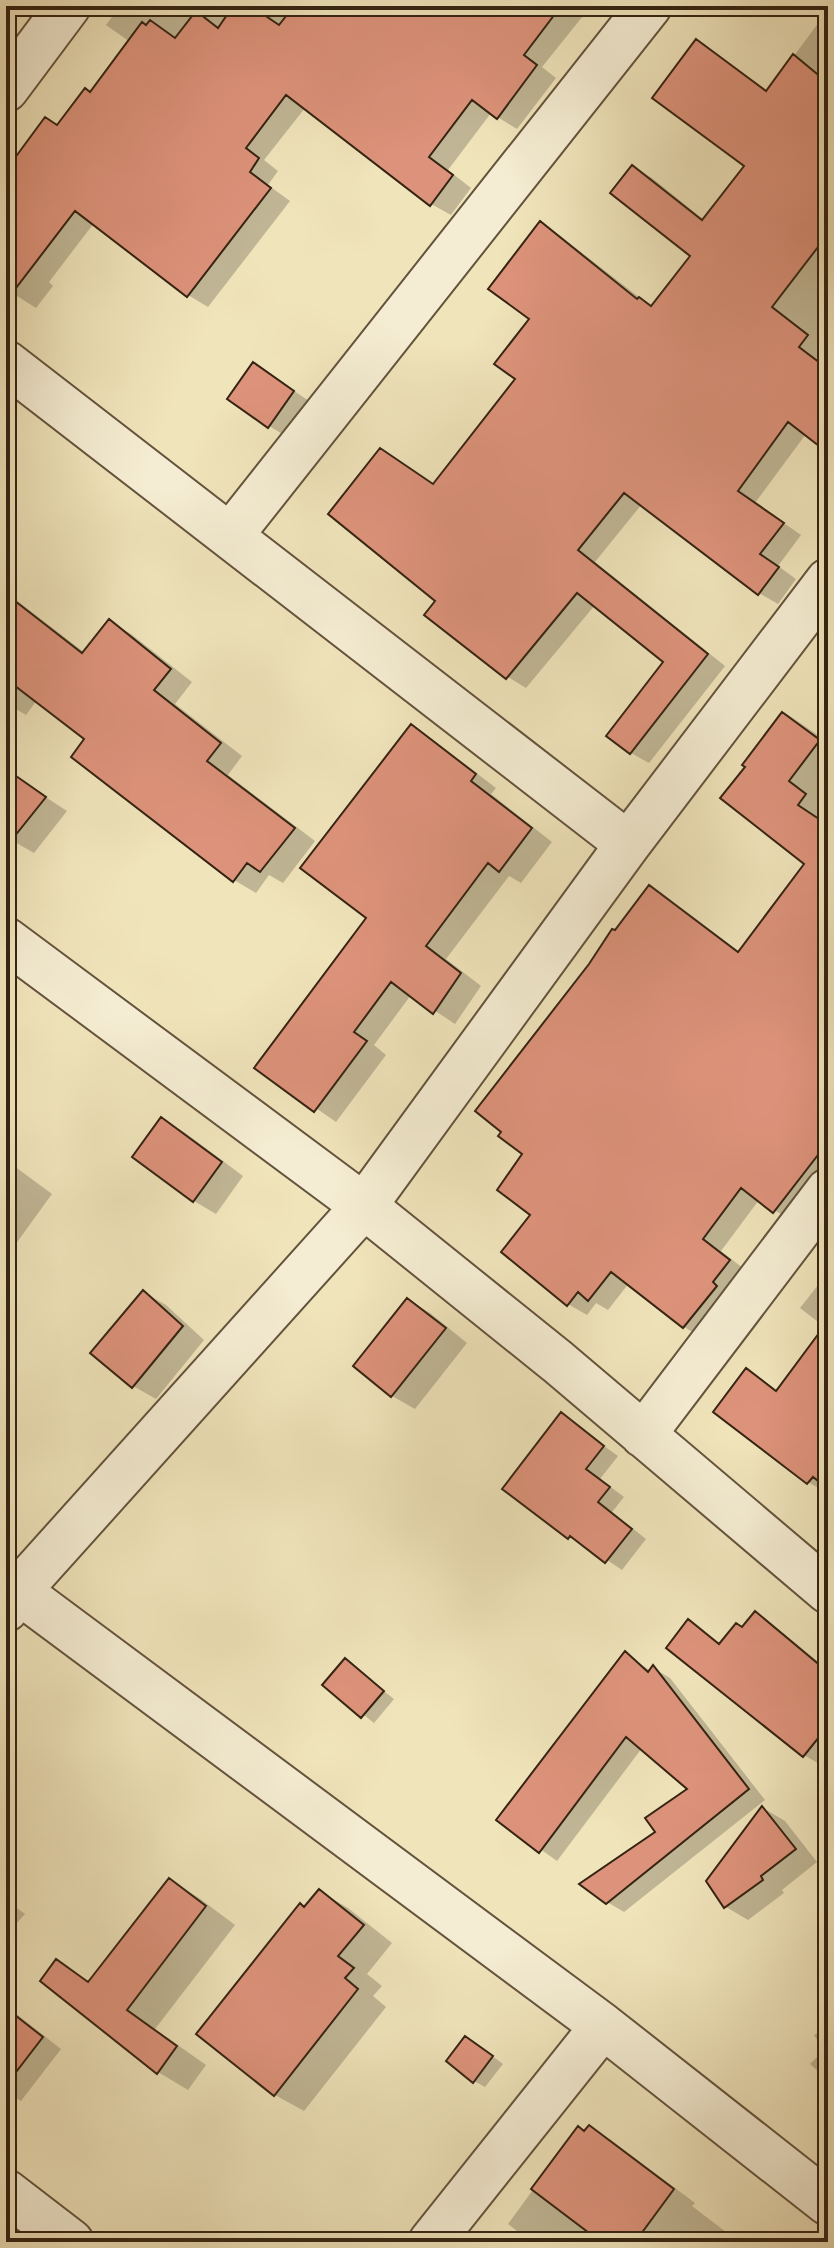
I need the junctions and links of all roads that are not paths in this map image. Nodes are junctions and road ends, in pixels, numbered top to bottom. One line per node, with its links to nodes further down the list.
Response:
1 (68, 6): 3 (street)
2 (649, 6): 5 (street)
3 (6, 89)
4 (6, 363): 5 (street)
5 (230, 536): 7 (street)
6 (828, 581): 7 (street)
7 (628, 844): 10 (street)
8 (6, 940): 10 (street)
9 (828, 1191): 11 (street)
10 (364, 1206): 11 (street); 13 (street)
11 (643, 1435): 12 (street)
12 (828, 1591)
13 (10, 1594): 14 (street)
14 (603, 2026): 16 (street); 18 (street)
15 (6, 2192): 17 (street)
16 (828, 2203)
17 (71, 2242)
18 (431, 2242)

